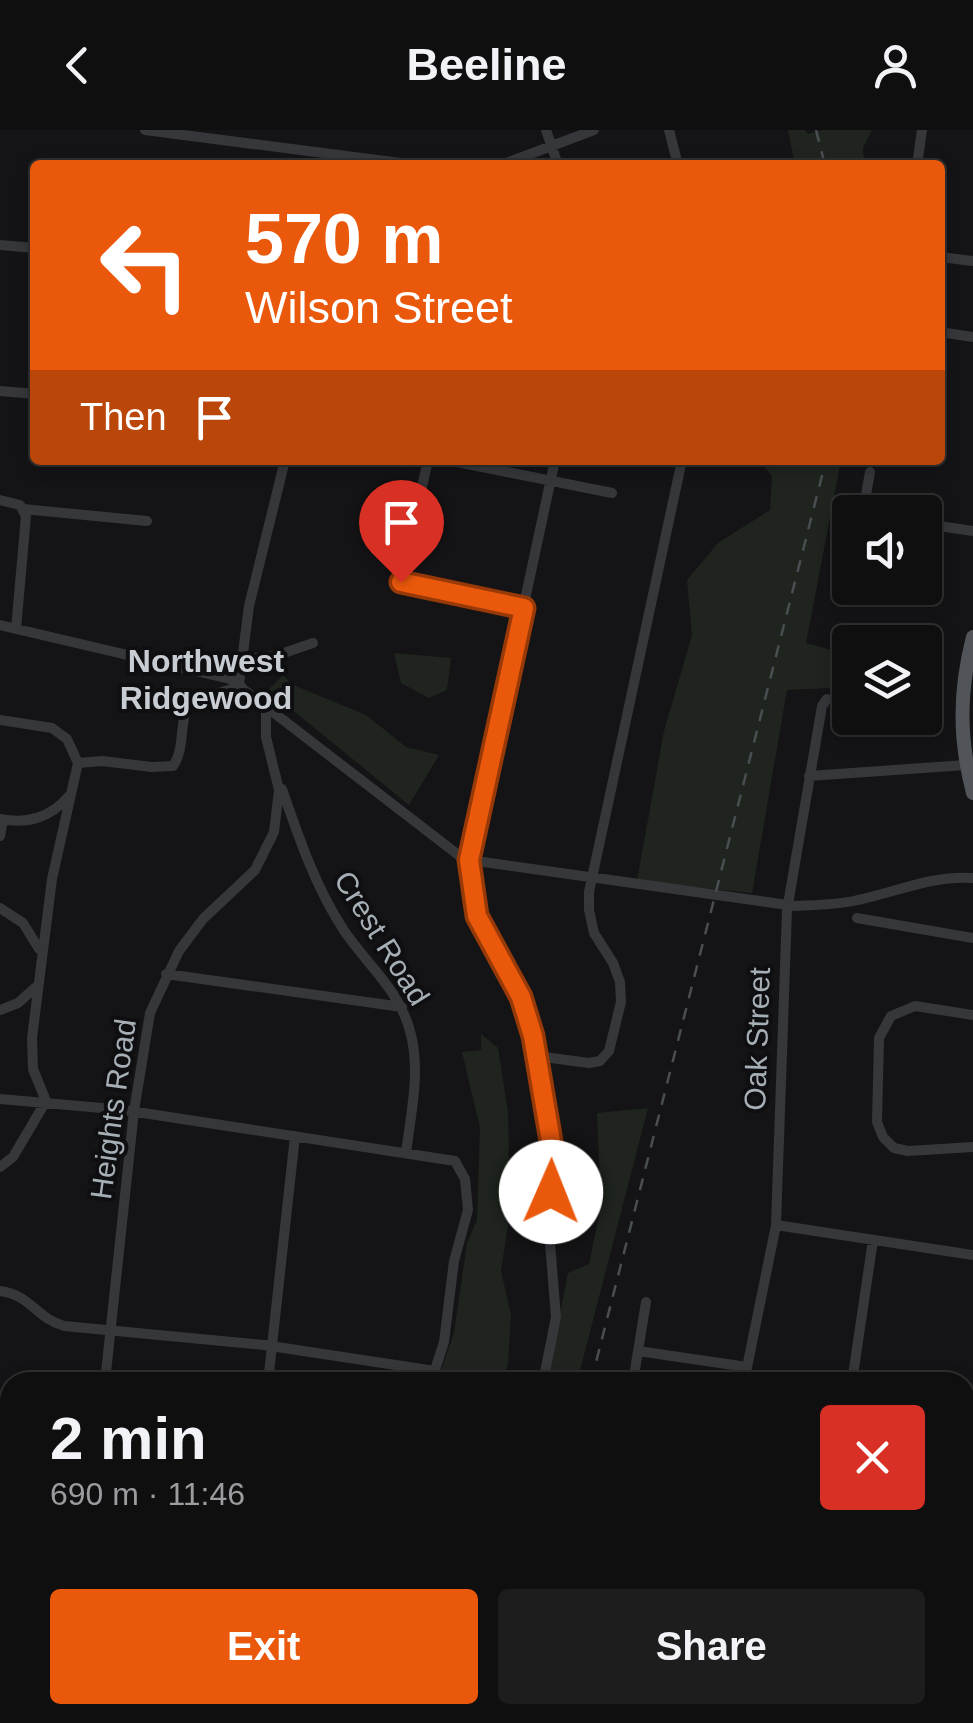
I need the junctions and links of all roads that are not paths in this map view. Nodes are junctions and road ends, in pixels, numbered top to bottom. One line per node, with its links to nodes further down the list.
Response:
1 (146, 130): 6 (street)
2 (546, 130): 7 (street)
3 (594, 130): 7 (street)
4 (669, 130): 13 (street)
5 (922, 130): 14 (street)
6 (204, 133): 8 (street)
7 (552, 146): 11 (street); 12 (street)
8 (326, 152): 9 (street); 10 (street)
9 (325, 160)
10 (381, 160)
11 (514, 160)
12 (556, 160)
13 (677, 160)
14 (919, 160)
15 (0, 245): 16 (street)
16 (30, 248)
17 (945, 258): 18 (street)
18 (973, 262)
19 (945, 333): 20 (street)
20 (973, 337)
21 (0, 391): 22 (street)
22 (30, 394)
23 (284, 465): 42 (street)
24 (427, 465): 37 (street)
25 (470, 465): 29 (street)
26 (554, 465): 29 (street)
27 (681, 465): 56 (street)
28 (870, 472): 31 (street)
29 (550, 482): 30 (street); 37 (street)
30 (612, 492)
31 (866, 495)
32 (0, 500): 33 (street)
33 (24, 509): 34 (street); 39 (street)
34 (148, 522)
35 (942, 526): 36 (street)
36 (973, 531)
37 (524, 608): 55 (street)
38 (0, 625): 39 (street)
39 (16, 628): 43 (street)
40 (973, 637): 48 (main road)
41 (313, 643): 42 (street)
42 (242, 658): 43 (street)
43 (240, 685): 45 (street); 47 (street)
44 (827, 699): 50 (street, Oak Street)
45 (266, 706): 49 (street, Heights Road); 55 (street)
46 (0, 720): 47 (street)
47 (78, 763): 51 (street)
48 (966, 765): 50 (street); 52 (main road)
49 (278, 776): 63 (street, Heights Road); 65 (street, Crest Road)
50 (809, 776): 58 (street, Oak Street)
51 (72, 791): 53 (street); 62 (street)
52 (973, 794)
53 (2, 819): 54 (street)
54 (0, 836)
55 (469, 860): 56 (street); 68 (street)
56 (592, 878): 58 (street); 68 (street)
57 (973, 878): 58 (street)
58 (788, 905): 76 (street, Oak Street)
59 (0, 908): 62 (street)
60 (858, 918): 61 (street)
61 (973, 938)
62 (41, 955): 64 (street)
63 (166, 974): 65 (street); 71 (street, Heights Road)
64 (37, 986): 66 (street); 70 (street)
65 (402, 1007): 74 (street, Crest Road)
66 (0, 1010)
67 (973, 1016): 73 (street)
68 (536, 1056): 89 (street)
69 (0, 1099): 70 (street)
70 (46, 1102): 71 (street); 75 (street)
71 (134, 1111): 72 (street); 81 (street, Heights Road)
72 (294, 1136): 74 (street); 82 (street)
73 (973, 1147)
74 (406, 1152): 88 (street)
75 (0, 1167)
76 (776, 1225): 77 (street); 84 (street, Oak Street)
77 (872, 1240): 78 (street); 92 (street)
78 (973, 1255)
79 (0, 1291): 81 (street)
80 (646, 1302): 83 (street)
81 (111, 1331): 82 (street); 85 (street, Heights Road)
82 (272, 1346): 86 (street); 87 (street)
83 (638, 1351): 84 (street); 90 (street)
84 (748, 1367): 91 (street, Oak Street)
85 (106, 1372)
86 (269, 1372)
87 (407, 1372)
88 (434, 1372)
89 (546, 1372)
90 (635, 1372)
91 (747, 1372)
92 (853, 1372)

